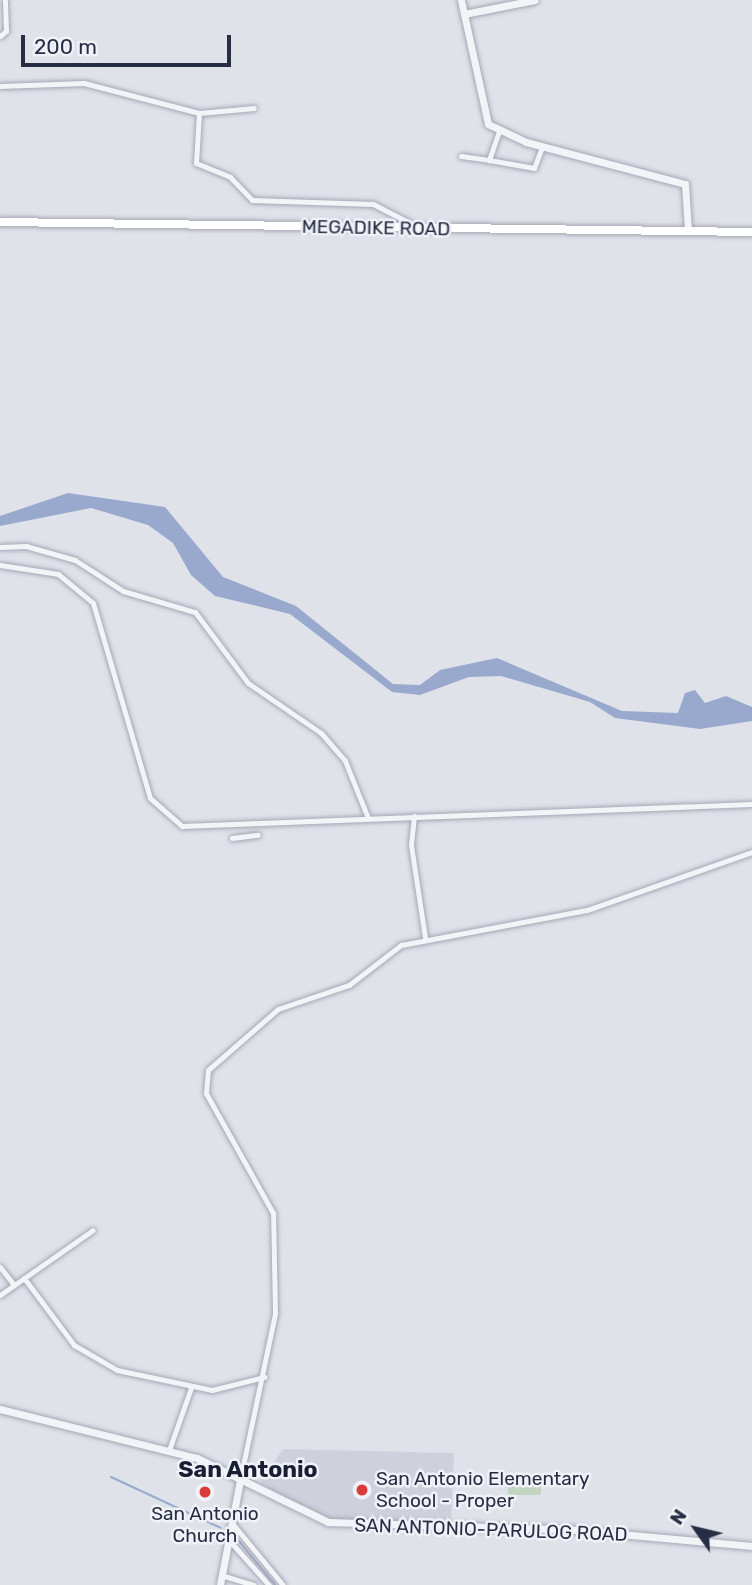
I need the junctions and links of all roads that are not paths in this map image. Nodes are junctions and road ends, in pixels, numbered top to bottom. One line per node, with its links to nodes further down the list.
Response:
1 (5, 0): 5 (street)
2 (461, 0): 4 (street)
3 (535, 0): 4 (street)
4 (464, 14): 9 (street)
5 (0, 36)
6 (0, 86): 8 (street)
7 (254, 107): 8 (street)
8 (199, 113): 14 (street)
9 (499, 131): 10 (street); 12 (street)
10 (542, 146): 12 (street); 15 (street)
11 (461, 156): 12 (street)
12 (489, 160)
13 (0, 222): 14 (main road, MEGADIKE ROAD)
14 (418, 228): 15 (main road, MEGADIKE ROAD)
15 (688, 231): 16 (main road, MEGADIKE ROAD)
16 (752, 232)
17 (0, 547): 21 (street)
18 (0, 565): 21 (street)
19 (752, 804): 20 (street)
20 (414, 816): 21 (street); 25 (street)
21 (368, 818)
22 (258, 835): 23 (street)
23 (232, 838)
24 (752, 852): 25 (street)
25 (425, 938): 31 (street)
26 (93, 1230): 28 (street)
27 (0, 1267): 29 (street)
28 (23, 1278): 29 (street); 32 (street)
29 (14, 1285): 30 (street)
30 (0, 1295)
31 (264, 1377): 32 (street); 35 (street)
32 (191, 1388): 34 (street)
33 (0, 1409): 34 (street, SAN ANTONIO-PARULOG ROAD)
34 (169, 1450): 35 (street, SAN ANTONIO-PARULOG ROAD)
35 (241, 1475): 36 (street); 38 (street, SAN ANTONIO-PARULOG ROAD)
36 (232, 1523): 37 (street); 43 (street)
37 (228, 1539): 39 (street); 42 (street)
38 (752, 1546)
39 (221, 1575): 40 (street); 41 (street)
40 (220, 1585)
41 (253, 1585)
42 (269, 1585)
43 (283, 1585)

